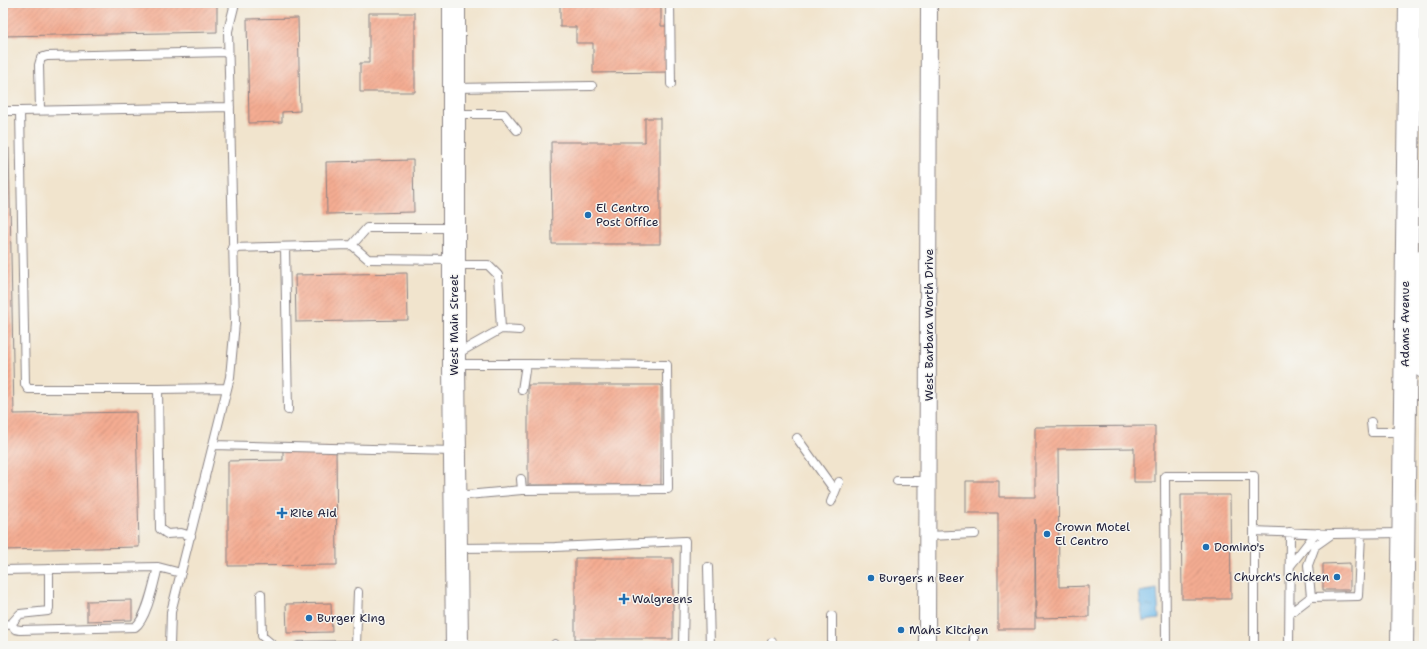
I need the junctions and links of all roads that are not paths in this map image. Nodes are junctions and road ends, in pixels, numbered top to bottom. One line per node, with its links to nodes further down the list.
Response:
1 (235, 3): 6 (lane)
2 (454, 3): 9 (main road, West Main Street)
3 (670, 3): 7 (lane)
4 (929, 3): 39 (street, West Barbara Worth Drive)
5 (1410, 3): 16 (main road, Adams Avenue)
6 (228, 52): 10 (lane); 11 (lane)
7 (671, 84)
8 (592, 86): 9 (lane)
9 (454, 88): 14 (main road, West Main Street)
10 (230, 107): 11 (lane); 21 (lane)
11 (40, 110): 12 (lane)
12 (20, 111): 13 (lane); 29 (lane)
13 (3, 112)
14 (454, 114): 15 (lane); 17 (main road, West Main Street)
15 (517, 130)
16 (1416, 212): 18 (main road, Adams Avenue)
17 (455, 228): 19 (lane); 22 (main road, West Main Street)
18 (1406, 244): 27 (main road); 33 (main road, Adams Avenue)
19 (352, 245): 20 (lane); 22 (lane)
20 (285, 247): 21 (lane); 31 (lane)
21 (232, 248): 28 (lane)
22 (455, 263): 23 (lane); 25 (main road, West Main Street)
23 (500, 330): 24 (lane); 25 (lane)
24 (519, 330)
25 (454, 359): 26 (lane); 36 (main road, West Main Street)
26 (526, 364): 30 (lane); 41 (lane)
27 (1424, 367)
28 (227, 388): 29 (lane); 35 (lane)
29 (158, 389): 52 (lane)
30 (522, 390)
31 (288, 410)
32 (1371, 422): 33 (lane)
33 (1404, 432): 48 (main road, Adams Avenue)
34 (797, 438): 42 (lane)
35 (213, 445): 36 (lane); 52 (lane)
36 (455, 451): 43 (main road, West Main Street)
37 (521, 479): 41 (lane)
38 (897, 481): 39 (lane)
39 (928, 481): 53 (street, West Barbara Worth Drive)
40 (839, 482): 42 (lane)
41 (522, 490): 43 (lane)
42 (835, 491): 44 (lane)
43 (455, 496): 54 (main road, West Main Street)
44 (831, 502)
45 (1254, 531): 46 (lane); 75 (lane); 76 (lane)
46 (1290, 532): 47 (lane); 55 (lane)
47 (1318, 533): 50 (lane); 55 (lane)
48 (1403, 533): 51 (lane); 78 (main road, Adams Avenue)
49 (975, 534): 53 (lane)
50 (1332, 534): 51 (lane); 63 (lane)
51 (1361, 534): 63 (lane)
52 (191, 536): 60 (lane)
53 (928, 536): 74 (street, West Barbara Worth Drive)
54 (455, 548): 70 (main road, West Main Street); 71 (lane)
55 (1290, 566): 64 (lane)
56 (158, 567): 58 (lane); 60 (lane); 66 (lane)
57 (708, 567): 72 (lane)
58 (49, 569): 59 (lane); 66 (lane)
59 (3, 570)
60 (181, 573): 67 (lane)
61 (358, 592): 69 (lane)
62 (261, 594): 68 (lane)
63 (1311, 597): 64 (lane)
64 (1290, 613): 77 (lane)
65 (832, 616): 73 (lane)
66 (7, 625)
67 (170, 646)
68 (274, 646)
69 (298, 646)
70 (457, 646)
71 (683, 646)
72 (710, 646)
73 (832, 646)
74 (927, 646)
75 (1166, 646)
76 (1254, 646)
77 (1289, 646)
78 (1402, 646)

